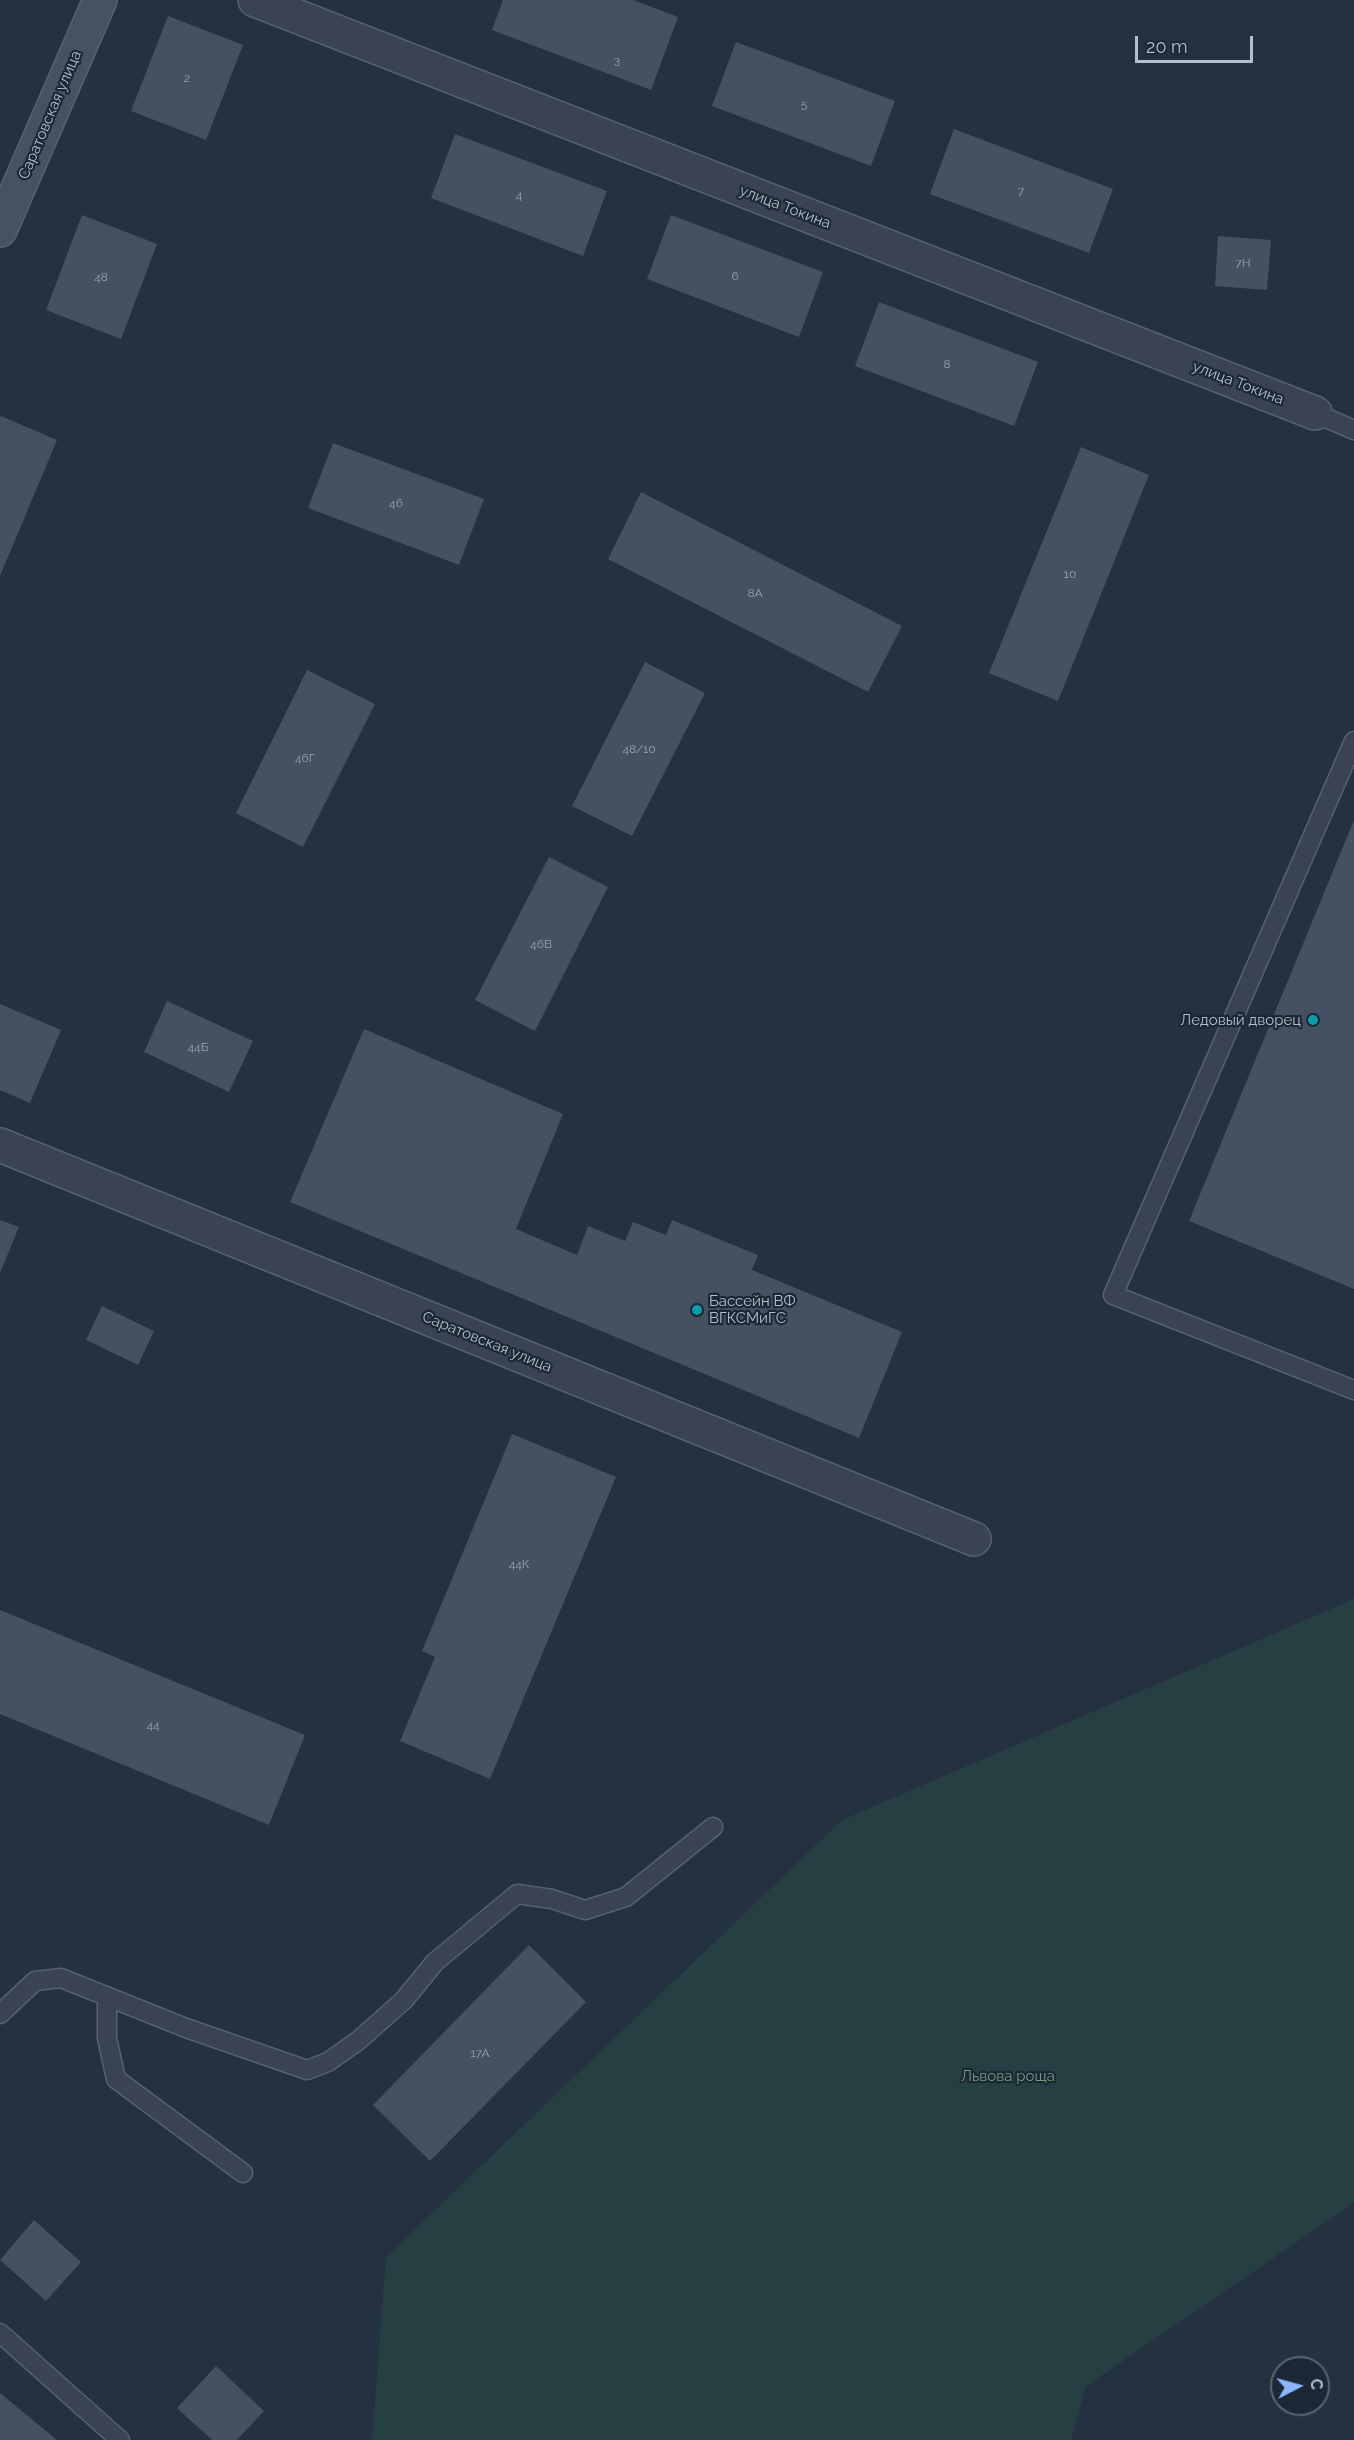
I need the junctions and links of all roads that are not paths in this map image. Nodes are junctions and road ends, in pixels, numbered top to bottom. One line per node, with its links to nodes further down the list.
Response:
1 (100, 0): 3 (main road, Саратовская улица)
2 (255, 0): 4 (street, улица Токина)
3 (0, 230)
4 (1315, 413): 5 (lane)
5 (1354, 430)
6 (1354, 741): 8 (lane)
7 (0, 1145): 9 (street, Саратовская улица)
8 (1354, 1390)
9 (974, 1539)
10 (712, 1827): 11 (lane)
11 (107, 1996): 12 (lane); 13 (lane)
12 (0, 2014)
13 (243, 2173)
14 (0, 2333): 15 (lane)
15 (120, 2440)

